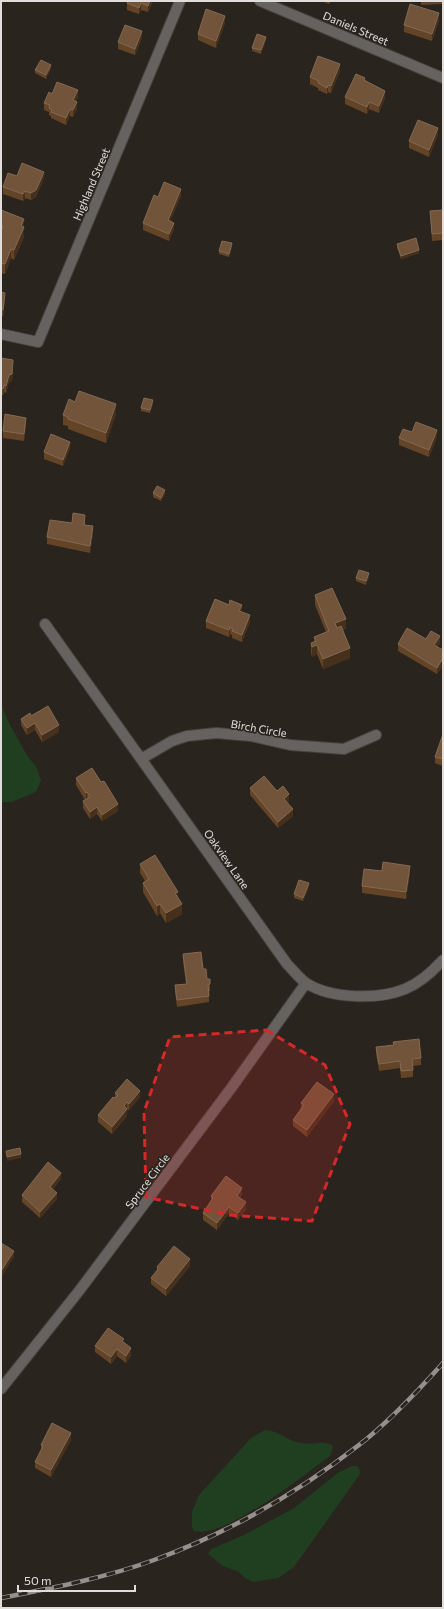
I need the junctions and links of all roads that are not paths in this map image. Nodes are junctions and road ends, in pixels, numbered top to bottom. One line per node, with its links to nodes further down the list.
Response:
1 (180, 1): 4 (street, Highland Street)
2 (260, 1): 3 (street, Daniels Street)
3 (443, 78)
4 (1, 334)
5 (45, 624): 7 (street, Oakview Lane)
6 (376, 735): 7 (street, Birch Circle)
7 (141, 759): 9 (street, Oakview Lane)
8 (443, 960): 9 (street, Oakview Lane)
9 (306, 983): 10 (street, Spruce Circle)
10 (1, 1389)

